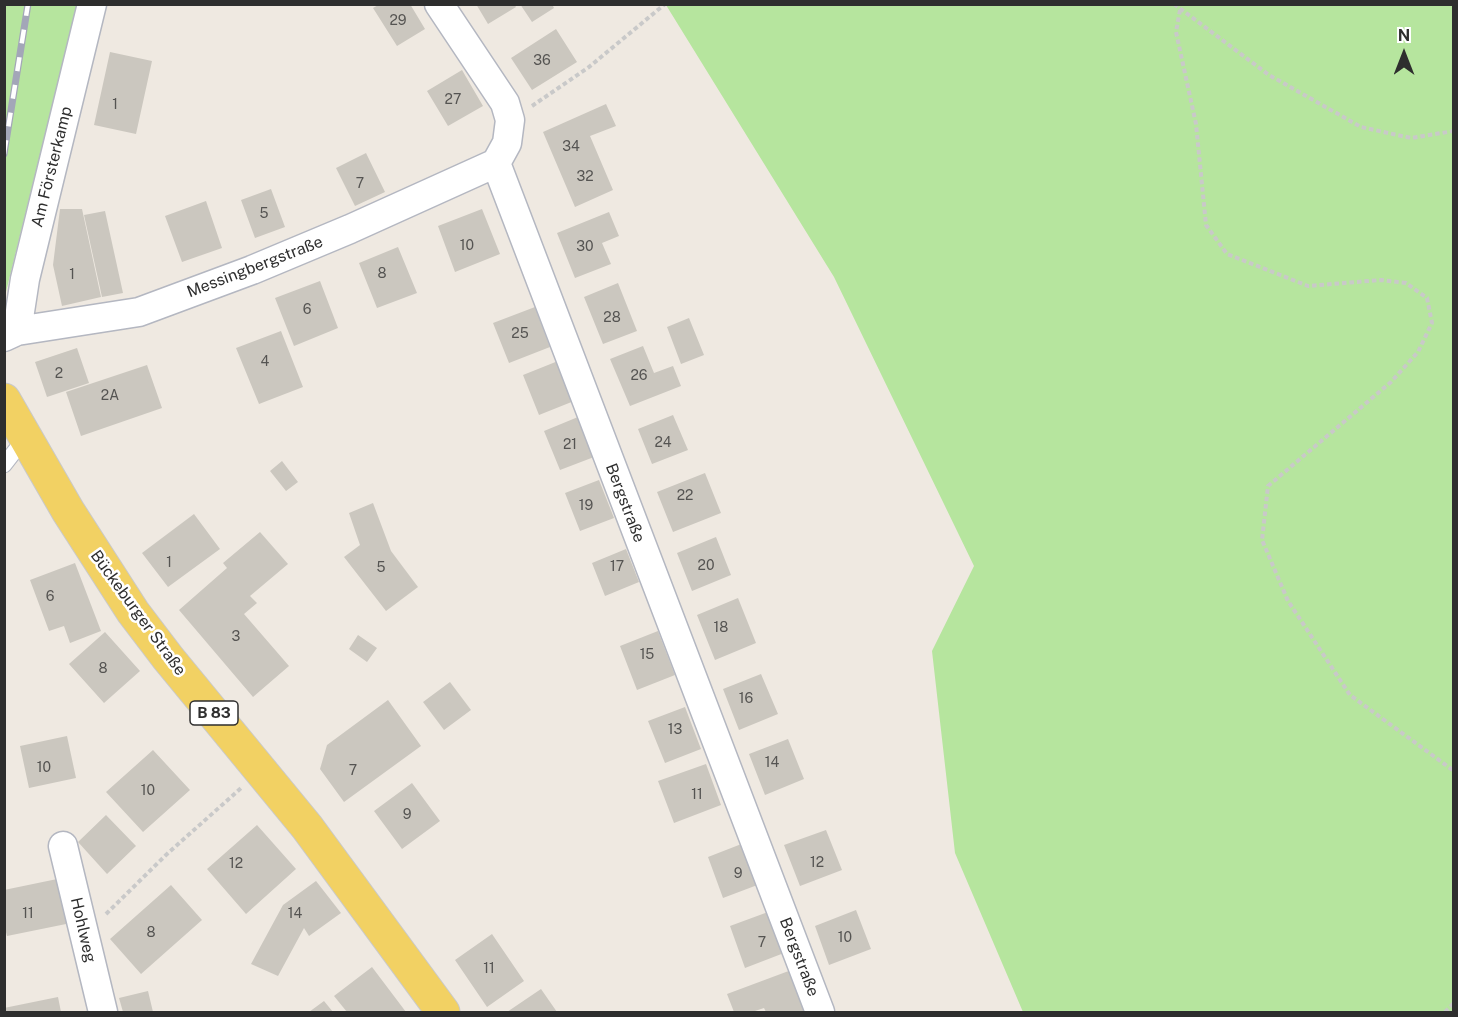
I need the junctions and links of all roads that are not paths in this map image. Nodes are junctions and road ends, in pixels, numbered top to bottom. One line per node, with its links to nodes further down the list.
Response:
1 (92, 4): 4 (street, Am Försterkamp)
2 (440, 4): 3 (street)
3 (496, 163): 4 (street, Messingbergstraße); 11 (street, Bergstraße)
4 (10, 334)
5 (4, 400): 6 (main road, Bückeburger Straße / B 83)
6 (25, 438): 7 (lane); 10 (main road, Bückeburger Straße / B 83)
7 (4, 465)
8 (63, 846): 9 (street, Hohlweg)
9 (103, 1012)
10 (443, 1012)
11 (820, 1012)

